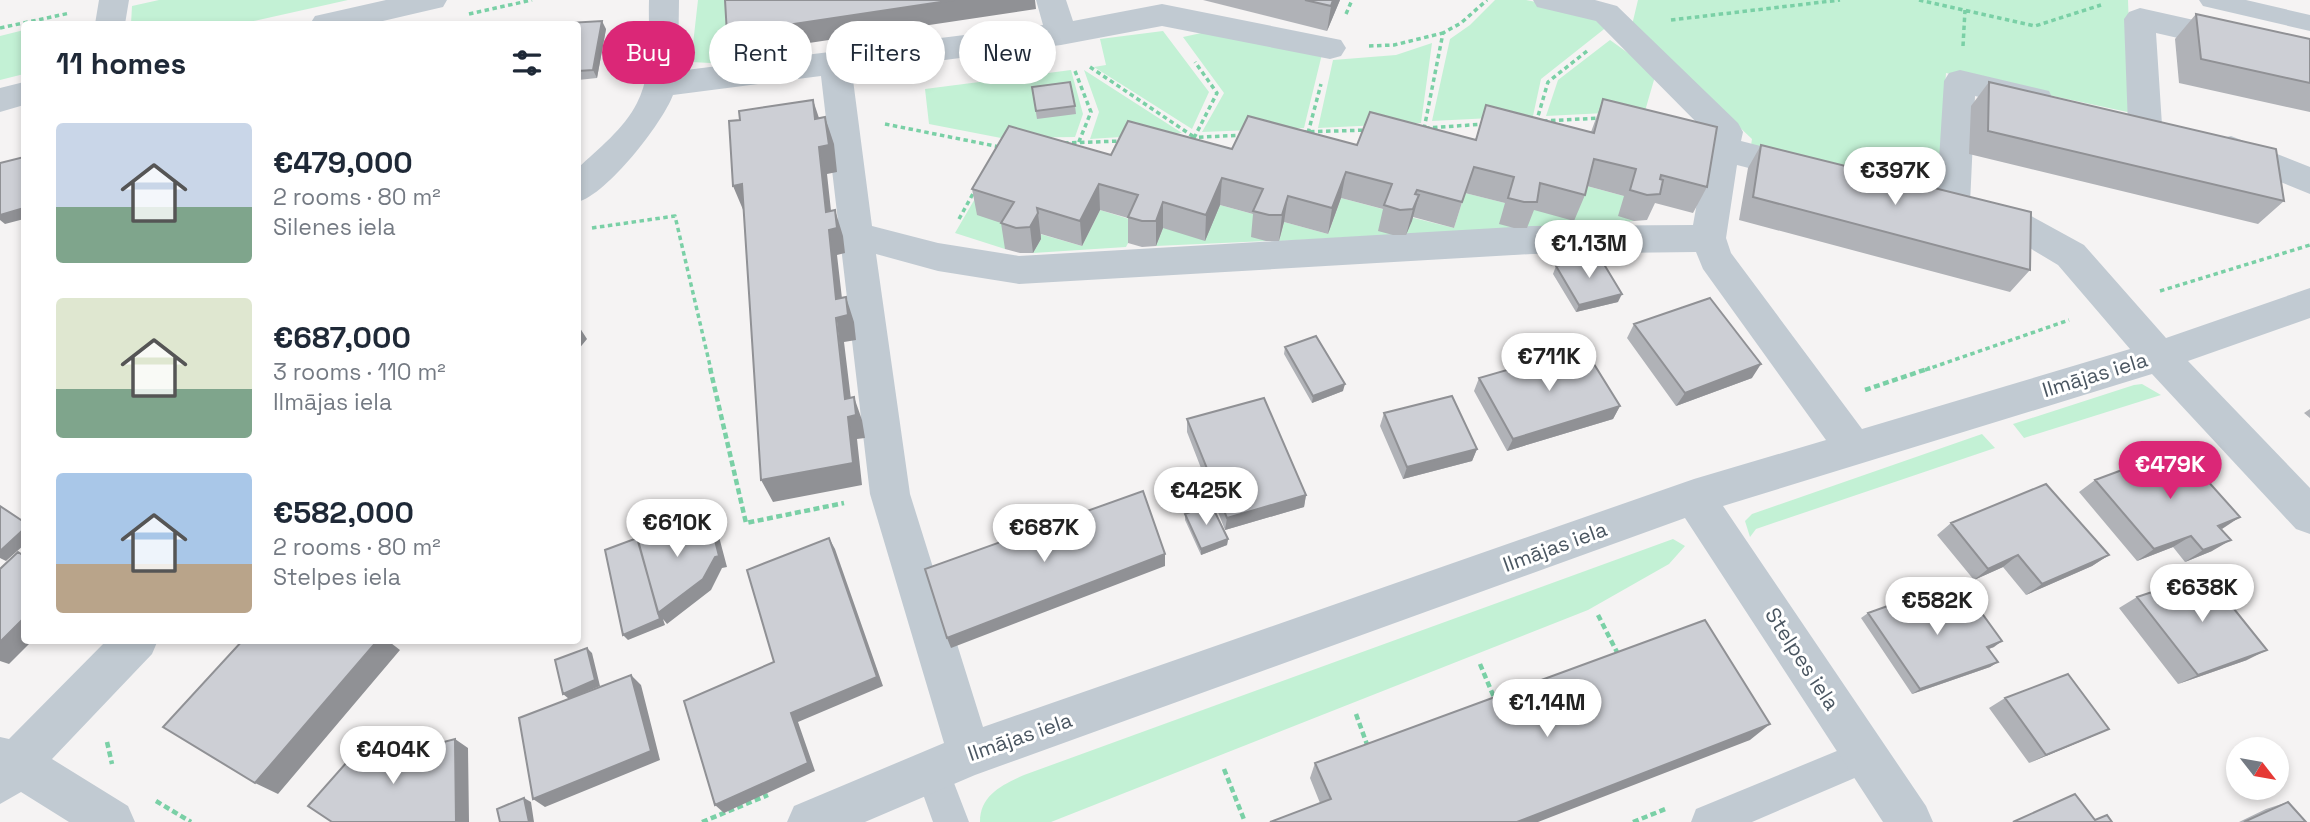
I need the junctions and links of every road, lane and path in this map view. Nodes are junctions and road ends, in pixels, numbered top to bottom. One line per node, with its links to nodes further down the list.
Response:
1 (114, 0): 17 (street)
2 (432, 0): 18 (street)
3 (531, 0): 14 (path)
4 (664, 0): 29 (street)
5 (1051, 0): 23 (street)
6 (1487, 0): 22 (path)
7 (1548, 0): 13 (street)
8 (1840, 0): 13 (path)
9 (1919, 0): 11 (path)
10 (2211, 0): 19 (lane)
11 (2101, 4)
12 (75, 12): 16 (path)
13 (1611, 13): 35 (path); 55 (street)
14 (464, 15)
15 (1162, 15): 23 (street); 24 (street); 45 (path)
16 (33, 21)
17 (110, 21)
18 (339, 21)
19 (2310, 23)
20 (21, 24): 21 (path)
21 (0, 28)
22 (1443, 33): 24 (path); 39 (path)
23 (1065, 43): 25 (street); 45 (path); 49 (path)
24 (1330, 48): 41 (path)
25 (945, 53)
26 (2310, 57): 60 (street)
27 (826, 64): 29 (street)
28 (838, 84): 33 (street)
29 (660, 85): 61 (street)
30 (21, 95): 31 (street)
31 (0, 100)
32 (2066, 106): 68 (street)
33 (842, 114): 54 (path); 63 (street)
34 (1612, 118): 35 (path)
35 (1536, 121): 36 (path); 43 (path)
36 (1524, 122)
37 (1499, 124): 39 (path)
38 (1411, 128): 39 (path)
39 (1424, 128): 48 (path)
40 (1373, 130): 41 (path)
41 (1308, 131): 42 (path); 51 (path)
42 (1296, 132)
43 (1534, 134)
44 (1245, 135): 45 (path)
45 (1194, 137): 46 (path); 53 (path)
46 (1181, 138)
47 (1130, 140): 49 (path)
48 (1421, 141)
49 (1079, 143): 50 (path); 56 (path)
50 (1053, 144)
51 (1303, 144)
52 (1013, 146): 54 (path)
53 (1190, 146)
54 (1000, 147): 57 (path)
55 (1725, 149): 58 (street); 64 (street)
56 (1074, 151)
57 (993, 158)
58 (1832, 176)
59 (981, 181): 66 (path)
60 (2310, 181)
61 (581, 186)
62 (590, 228): 72 (path)
63 (856, 235): 66 (street); 72 (street)
64 (1708, 237): 66 (street); 70 (street)
65 (2310, 245): 68 (path)
66 (938, 257)
67 (2310, 303): 69 (street, Ilmājas iela)
68 (2115, 305): 69 (street); 70 (path)
69 (2158, 356): 71 (street, Ilmājas iela); 74 (street)
70 (1823, 405): 71 (street)
71 (1853, 447): 73 (street, Ilmājas iela)
72 (890, 494): 82 (street)
73 (1694, 497): 82 (street, Ilmājas iela); 84 (street, Stelpes iela)
74 (2310, 516)
75 (1598, 615): 77 (path)
76 (133, 644): 85 (street)
77 (1623, 663)
78 (1479, 664): 79 (path)
79 (1499, 709)
80 (1356, 715): 83 (path)
81 (104, 731): 88 (path)
82 (971, 754): 86 (street, Ilmājas iela)
83 (1371, 755)
84 (1866, 756): 97 (lane); 98 (street, Stelpes iela)
85 (6, 768): 91 (street)
86 (932, 769): 93 (street, Ilmājas iela); 94 (lane)
87 (1224, 769): 95 (path)
88 (118, 771)
89 (150, 798): 92 (path)
90 (1669, 807): 96 (path)
91 (112, 822)
92 (191, 822)
93 (810, 822)
94 (951, 822)
95 (1245, 822)
96 (1633, 822)
97 (1709, 822)
98 (1910, 822)

